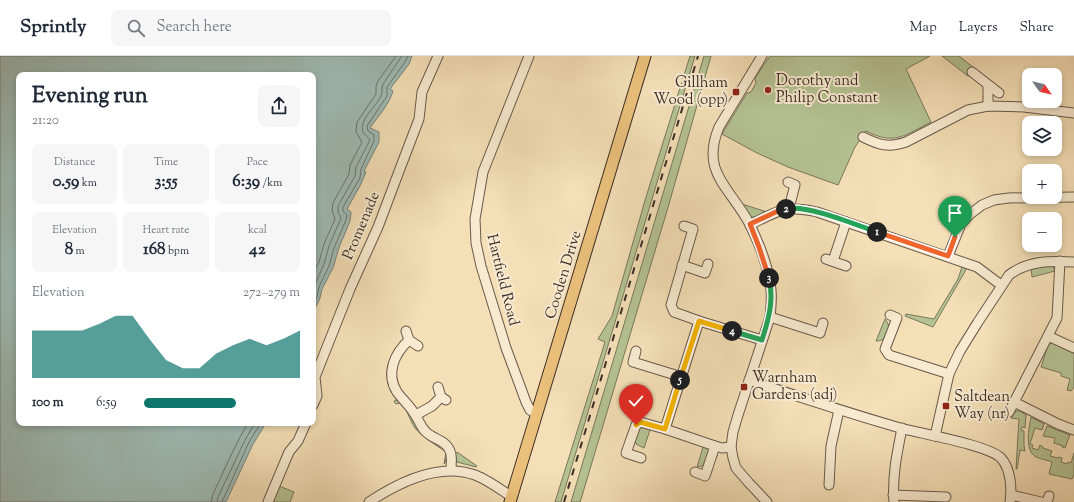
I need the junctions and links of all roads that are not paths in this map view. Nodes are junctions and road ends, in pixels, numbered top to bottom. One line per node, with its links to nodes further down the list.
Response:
1 (438, 56): 35 (street, Promenade)
2 (529, 56): 45 (street, Hartfield Road)
3 (645, 56): 45 (main road, Cooden Drive)
4 (762, 56): 15 (street)
5 (972, 72): 6 (street)
6 (988, 85): 7 (street); 8 (street)
7 (999, 93)
8 (988, 106): 9 (street); 10 (street)
9 (1074, 113)
10 (863, 137)
11 (788, 182): 13 (street)
12 (1074, 196): 17 (street)
13 (789, 208): 14 (street); 15 (street)
14 (846, 222): 17 (street); 22 (street)
15 (750, 224): 25 (street)
16 (684, 226): 21 (street)
17 (948, 256): 23 (street)
18 (1060, 261): 19 (street); 23 (street); 28 (street)
19 (1074, 262)
20 (708, 264): 21 (street)
21 (682, 265): 26 (street)
22 (846, 266)
23 (1001, 285): 36 (street)
24 (890, 315): 33 (street)
25 (770, 317): 27 (street); 29 (street)
26 (699, 321): 29 (street); 37 (street)
27 (823, 323)
28 (1048, 336): 32 (street); 42 (street)
29 (762, 340): 38 (street)
30 (418, 346): 46 (street)
31 (876, 346): 33 (street)
32 (1074, 348)
33 (885, 350): 36 (street)
34 (636, 352): 37 (street)
35 (316, 374)
36 (949, 374): 51 (street)
37 (682, 377): 49 (street)
38 (749, 380): 43 (street); 53 (street)
39 (316, 386): 41 (street, Promenade)
40 (438, 387): 46 (street)
41 (316, 398)
42 (1014, 402): 44 (street); 50 (street)
43 (839, 410): 48 (street); 57 (street)
44 (1009, 412)
45 (538, 414): 60 (main road, Cooden Drive)
46 (416, 415): 55 (street)
47 (305, 426): 62 (street)
48 (902, 428): 51 (street); 58 (street)
49 (665, 429): 52 (street); 54 (street)
50 (1074, 430)
51 (935, 436): 61 (street)
52 (716, 446): 53 (street); 56 (street)
53 (731, 447): 64 (street)
54 (641, 458)
55 (451, 470): 60 (street); 63 (street)
56 (695, 472)
57 (832, 480)
58 (893, 498): 59 (street)
59 (941, 498)
60 (511, 499)
61 (1010, 499): 65 (street)
62 (268, 502)
63 (369, 502)
64 (767, 502)
65 (1041, 502)

